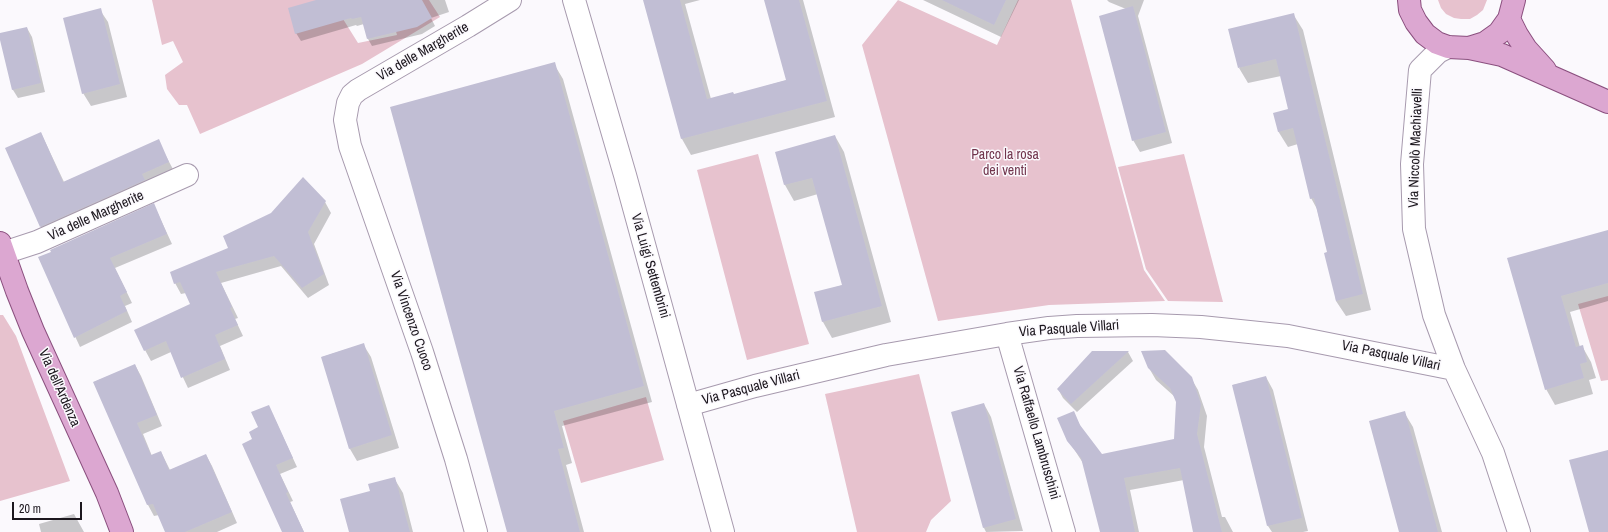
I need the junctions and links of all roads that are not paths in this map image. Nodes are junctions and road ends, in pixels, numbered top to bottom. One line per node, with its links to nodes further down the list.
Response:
1 (510, 0): 8 (street, Via delle Margherite)
2 (574, 0): 13 (street, Via Luigi Settembrini)
3 (1404, 3): 5 (main road)
4 (1513, 5): 5 (main road); 6 (main road)
5 (1458, 47): 6 (main road); 12 (street, Via Niccolò Machiavelli)
6 (1550, 76): 7 (main road)
7 (1608, 102)
8 (346, 111): 15 (street, Via Vincenzo Cuoco)
9 (187, 175): 10 (street, Via delle Margherite)
10 (1, 250): 14 (main road, Via dell'Ardenza)
11 (1007, 334): 12 (street, Via Pasquale Villari); 13 (street, Via Pasquale Villari); 17 (street, Via Raffaello Lambruschini)
12 (1454, 369): 18 (street, Via Niccolò Machiavelli)
13 (688, 405): 16 (street, Via Luigi Settembrini)
14 (122, 532)
15 (476, 532)
16 (723, 532)
17 (1064, 532)
18 (1519, 532)

